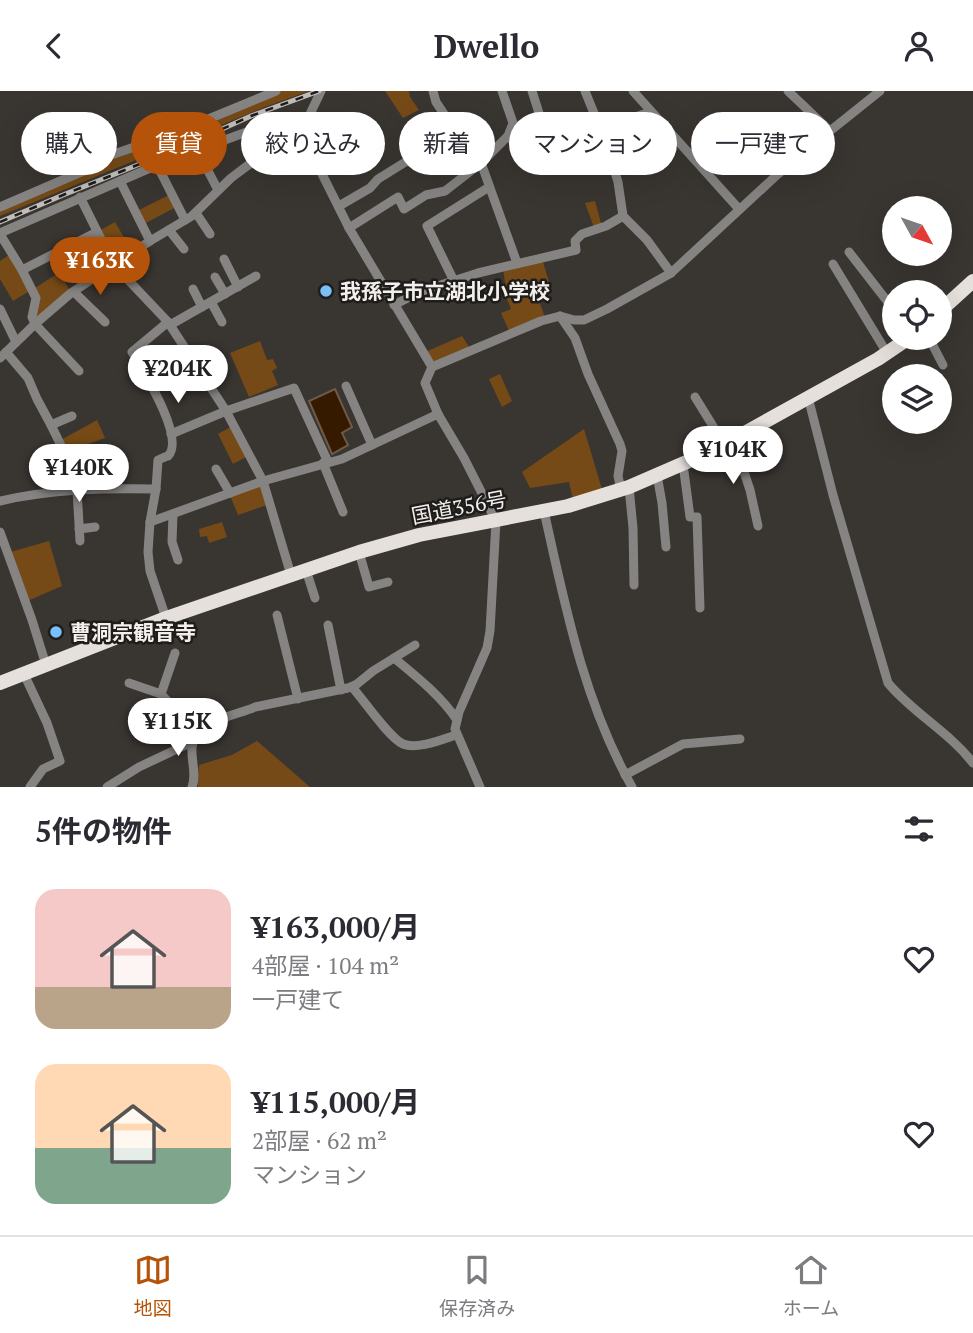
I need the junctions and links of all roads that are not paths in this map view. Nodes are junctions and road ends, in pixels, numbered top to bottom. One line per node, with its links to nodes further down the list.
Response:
1 (276, 91): 32 (street)
2 (321, 91): 10 (street)
3 (433, 91): 11 (street)
4 (502, 91): 15 (street)
5 (531, 91): 15 (street)
6 (585, 91): 12 (street)
7 (633, 91): 33 (street)
8 (788, 91): 13 (street)
9 (880, 91): 14 (street)
10 (311, 112)
11 (443, 112)
12 (594, 112)
13 (811, 112)
14 (835, 128)
15 (508, 136): 16 (street)
16 (495, 149)
17 (399, 166): 31 (street)
18 (241, 171): 29 (street)
19 (134, 175): 27 (street)
20 (162, 175): 36 (street)
21 (210, 175): 29 (street)
22 (323, 175): 31 (street)
23 (466, 175): 37 (street)
24 (485, 175): 28 (street)
25 (616, 175): 35 (street)
26 (777, 175): 33 (street)
27 (120, 181): 30 (street); 42 (street)
28 (489, 187): 46 (street); 53 (street)
29 (218, 190): 34 (street)
30 (80, 197): 39 (street); 40 (street)
31 (339, 206): 37 (street)
32 (0, 207)
33 (739, 209): 50 (street)
34 (196, 213): 36 (street); 41 (street)
35 (623, 216): 46 (street); 50 (street)
36 (185, 220): 38 (street)
37 (349, 228): 62 (street)
38 (169, 230): 42 (street); 43 (street)
39 (97, 232): 48 (street); 49 (street)
40 (0, 234): 49 (street)
41 (210, 234)
42 (150, 241): 48 (street)
43 (184, 249)
44 (849, 252): 59 (street)
45 (224, 259): 54 (street)
46 (517, 263): 53 (street)
47 (833, 264): 71 (street)
48 (114, 265): 57 (street); 67 (street)
49 (22, 271): 68 (street)
50 (671, 273): 64 (street)
51 (256, 276): 54 (street)
52 (215, 277): 58 (street)
53 (454, 281): 62 (street)
54 (238, 287): 58 (street)
55 (971, 287): 60 (highway)
56 (193, 289): 61 (street)
57 (74, 292): 65 (street); 68 (street)
58 (225, 294): 61 (street)
59 (882, 295)
60 (952, 302)
61 (206, 304): 66 (street); 67 (street)
62 (394, 305): 73 (street)
63 (0, 309): 69 (street)
64 (560, 316): 73 (street); 90 (street)
65 (105, 322)
66 (222, 322)
67 (169, 323): 78 (street); 82 (street)
68 (35, 324): 69 (street); 74 (street)
69 (16, 342): 72 (street)
70 (891, 350): 71 (highway, 国道356号)
71 (887, 353): 77 (highway, 国道356号)
72 (3, 355): 81 (street)
73 (432, 367): 79 (street)
74 (79, 371)
75 (346, 386): 84 (street)
76 (695, 397): 83 (street)
77 (807, 397): 83 (highway, 国道356号); 134 (street)
78 (226, 411): 82 (street); 85 (street); 89 (street)
79 (438, 414): 84 (street); 98 (street)
80 (72, 416): 81 (street)
81 (51, 425): 91 (street)
82 (171, 434): 92 (street)
83 (728, 442): 86 (highway, 国道356号); 100 (street)
84 (372, 445): 85 (street)
85 (325, 463): 89 (street); 95 (street)
86 (683, 464): 88 (highway, 国道356号); 113 (street)
87 (216, 469): 93 (street)
88 (657, 475): 90 (highway, 国道356号); 105 (street)
89 (263, 481): 93 (street); 109 (street)
90 (625, 488): 96 (highway, 国道356号); 111 (street)
91 (79, 489): 92 (street); 94 (street); 102 (street)
92 (156, 489): 99 (street)
93 (230, 493): 97 (street)
94 (0, 501)
95 (343, 512)
96 (544, 512): 98 (highway, 国道356号); 135 (street)
97 (173, 514): 99 (street); 107 (street)
98 (496, 521): 106 (highway, 国道356号); 129 (street)
99 (150, 522): 115 (street)
100 (758, 526)
101 (96, 527): 102 (street)
102 (79, 529): 104 (street)
103 (0, 532): 120 (street)
104 (80, 541)
105 (666, 547)
106 (359, 552): 108 (highway, 国道356号); 110 (street)
107 (178, 560)
108 (306, 570): 109 (highway, 国道356号); 112 (street)
109 (291, 575): 115 (highway, 国道356号)
110 (388, 582)
111 (634, 585)
112 (315, 598)
113 (700, 608)
114 (277, 615): 127 (street)
115 (166, 618): 120 (highway, 国道356号)
116 (328, 625): 125 (street)
117 (415, 645): 119 (street)
118 (175, 653): 126 (street)
119 (394, 658): 124 (street); 129 (street)
120 (46, 665): 121 (highway, 国道356号)
121 (24, 674): 122 (highway, 国道356号); 136 (street)
122 (0, 683)
123 (129, 683): 126 (street)
124 (352, 687): 125 (street); 131 (street)
125 (341, 690): 127 (street)
126 (161, 694): 128 (street)
127 (298, 699): 132 (street)
128 (174, 706): 130 (street); 132 (street)
129 (457, 720): 131 (street)
130 (138, 726)
131 (456, 735): 139 (street)
132 (196, 738): 137 (street); 138 (street)
133 (740, 739): 135 (street)
134 (973, 763)
135 (625, 775): 140 (street)
136 (30, 787)
137 (107, 787)
138 (191, 787)
139 (480, 787)
140 (632, 787)

